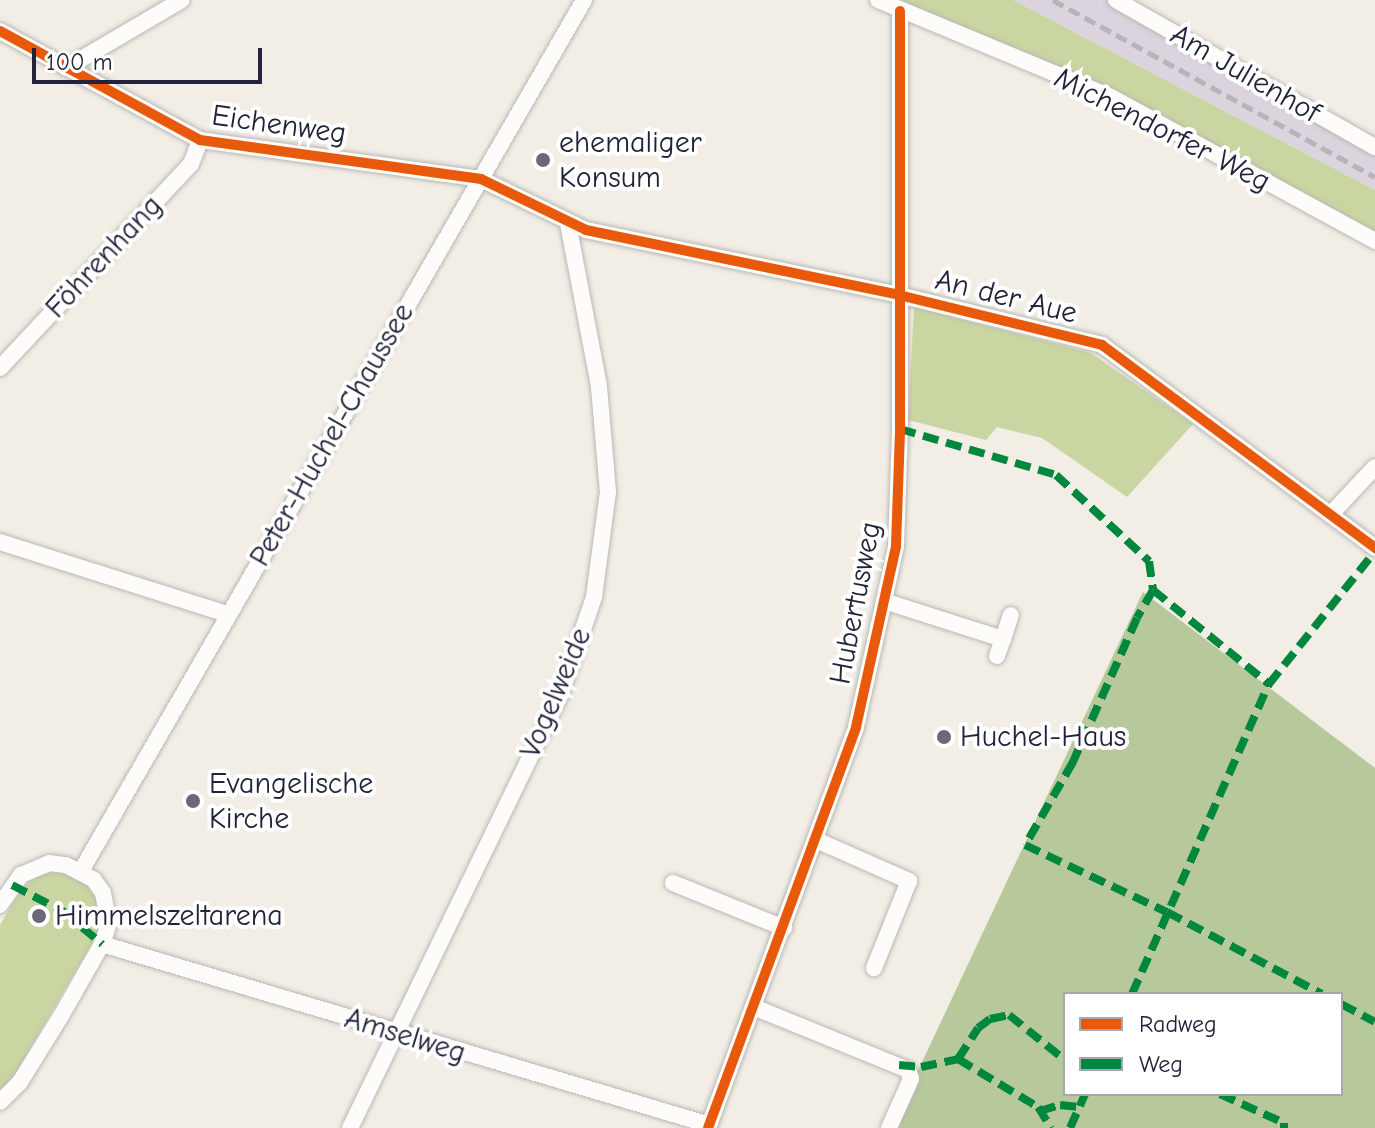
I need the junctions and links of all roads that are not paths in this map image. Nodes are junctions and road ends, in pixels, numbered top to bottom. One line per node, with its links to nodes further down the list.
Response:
1 (182, 0): 7 (street)
2 (584, 0): 10 (street, Peter-Huchel-Chaussee)
3 (878, 0): 5 (street, Michendorfer Weg)
4 (1116, 0): 9 (street, Am Julienhof)
5 (900, 11): 12 (street, Michendorfer Weg); 13 (street, Hubertusweg)
6 (0, 31): 7 (street, Eichenweg)
7 (66, 68): 8 (street, Eichenweg)
8 (200, 140): 10 (street, Eichenweg); 14 (street, Föhrenhang)
9 (1375, 147)
10 (481, 179): 11 (street, An der Aue); 20 (street, Peter-Huchel-Chaussee)
11 (568, 223): 13 (street, An der Aue); 33 (street, Vogelweide)
12 (1375, 241)
13 (899, 295): 16 (street, An der Aue); 19 (street, Hubertusweg)
14 (0, 368)
15 (1375, 467): 16 (street)
16 (1331, 514): 18 (street, An der Aue)
17 (0, 542): 20 (street)
18 (1375, 548)
19 (884, 601): 22 (street); 24 (street, Hubertusweg)
20 (227, 614): 25 (street, Peter-Huchel-Chaussee)
21 (1011, 615): 22 (street)
22 (1003, 639): 23 (street)
23 (997, 656)
24 (816, 840): 29 (street, Hubertusweg); 31 (street)
25 (81, 871): 26 (street); 30 (street)
26 (6, 882): 28 (street)
27 (673, 883): 29 (street)
28 (0, 905)
29 (784, 928): 32 (street, Hubertusweg)
30 (102, 944): 33 (street, Amselweg); 34 (street)
31 (874, 968)
32 (756, 1008): 35 (street, Hubertusweg); 37 (street)
33 (397, 1034): 35 (street, Amselweg); 36 (street, Vogelweide)
34 (0, 1102)
35 (709, 1126)
36 (350, 1128)
37 (889, 1128)

